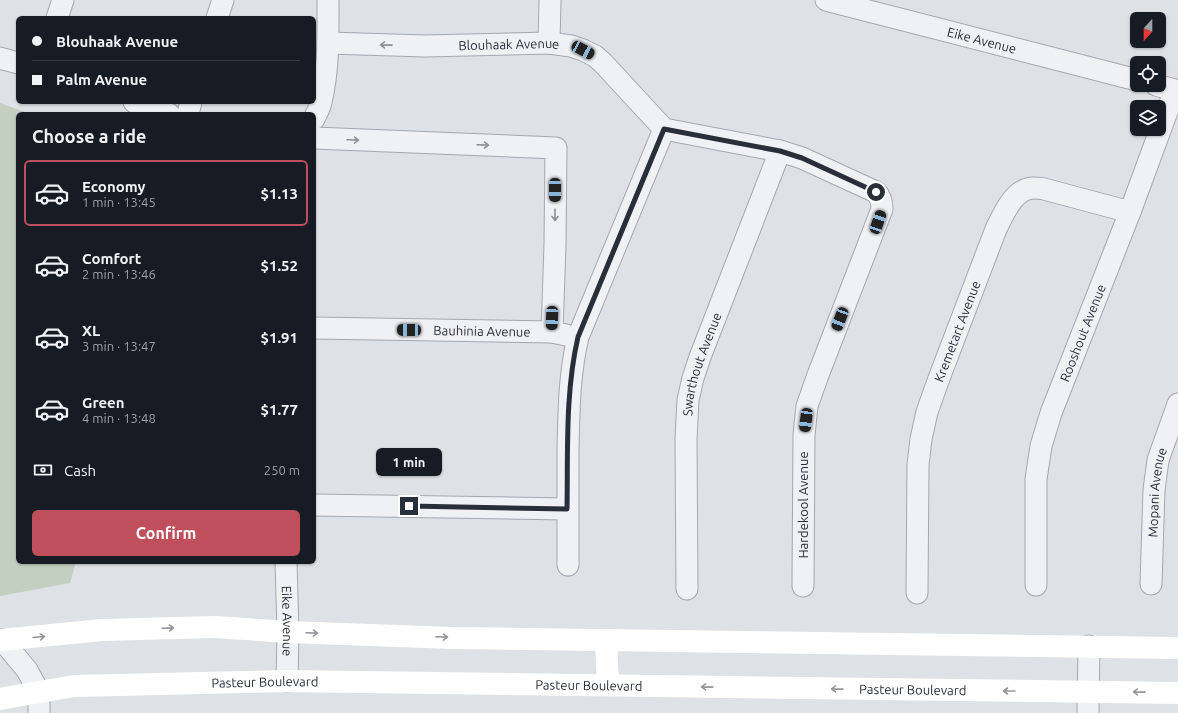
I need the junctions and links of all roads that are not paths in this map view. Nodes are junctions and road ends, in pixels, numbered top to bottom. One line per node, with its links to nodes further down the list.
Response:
1 (63, 0): 6 (street)
2 (223, 0): 7 (street)
3 (328, 0): 9 (street)
4 (550, 0): 8 (street)
5 (826, 0): 12 (street, Eike Avenue)
6 (58, 16)
7 (218, 16)
8 (550, 43): 9 (street, Blouhaak Avenue, one-way to 9); 17 (street, Blouhaak Avenue)
9 (328, 44): 16 (street)
10 (0, 58): 11 (street)
11 (16, 62)
12 (1130, 78)
13 (1170, 89): 20 (street, Rooshout Avenue)
14 (140, 104): 15 (street)
15 (163, 112)
16 (316, 115)
17 (664, 129): 19 (street); 23 (street)
18 (316, 138): 22 (street, one-way to 22)
19 (780, 151): 31 (street, Hardekool Avenue); 32 (street, Swarthout Avenue)
20 (1130, 212): 30 (street, Rooshout Avenue); 33 (street, Kremetart Avenue)
21 (316, 328): 22 (street, Bauhinia Avenue)
22 (552, 332): 23 (street, Bauhinia Avenue)
23 (578, 337): 26 (street)
24 (1178, 404): 29 (street, Mopani Avenue)
25 (316, 505): 26 (street)
26 (567, 509): 28 (street)
27 (286, 564): 34 (street, Eike Avenue)
28 (568, 565)
29 (1152, 584)
30 (1036, 585)
31 (803, 586)
32 (687, 590)
33 (917, 593)
34 (288, 632): 35 (street, one-way to 34); 36 (street, one-way to 36); 39 (street, Eike Avenue)
35 (1, 640): 44 (street)
36 (606, 640): 37 (street); 40 (street)
37 (1089, 646): 38 (street); 41 (street)
38 (1178, 648)
39 (287, 681): 40 (street, Pasteur Boulevard); 44 (street, Pasteur Boulevard)
40 (608, 685): 41 (street, Pasteur Boulevard, one-way to 40)
41 (1088, 691): 42 (street, Pasteur Boulevard, one-way to 41); 45 (street)
42 (1178, 693)
43 (0, 699): 44 (street, Pasteur Boulevard)
44 (39, 702)
45 (1088, 713)

